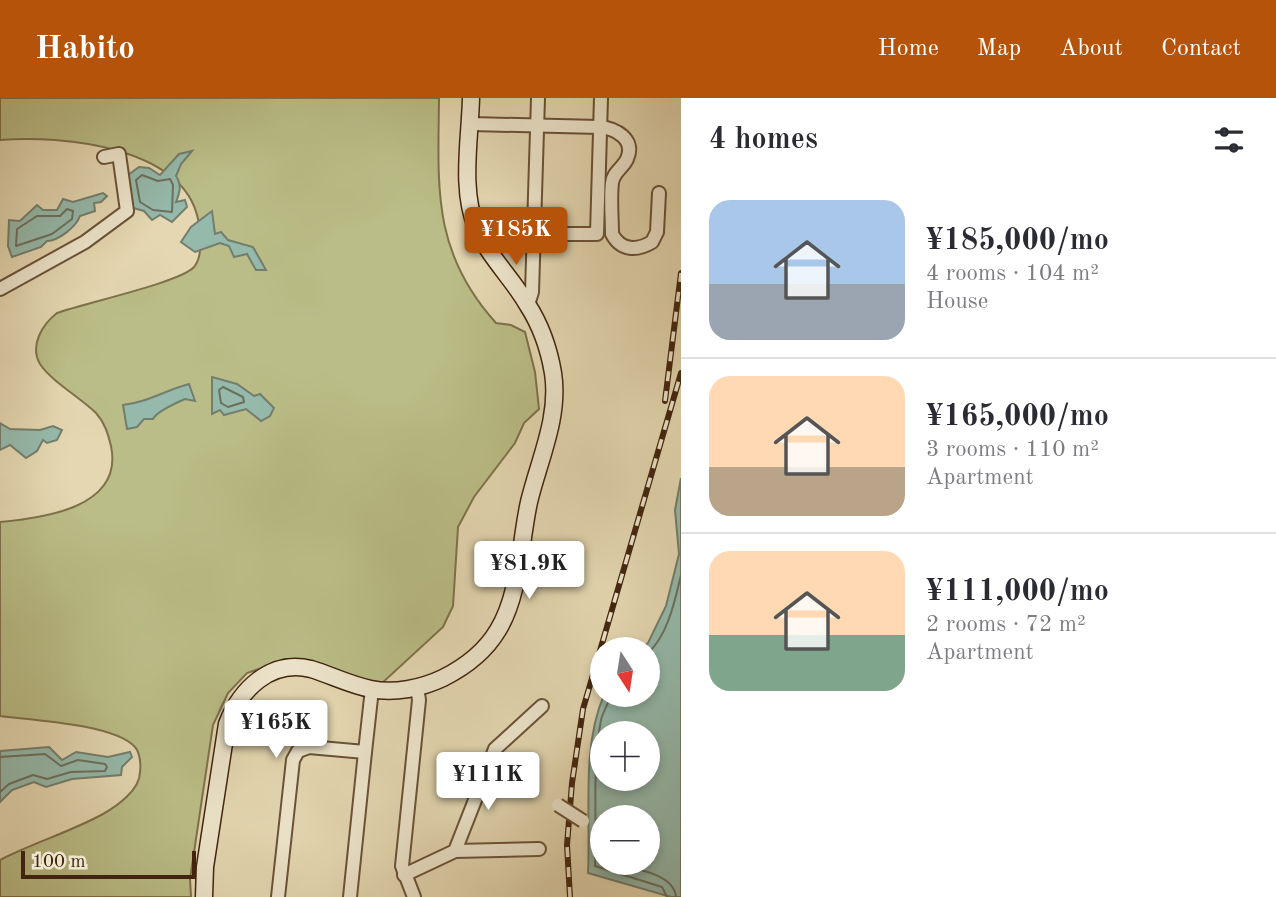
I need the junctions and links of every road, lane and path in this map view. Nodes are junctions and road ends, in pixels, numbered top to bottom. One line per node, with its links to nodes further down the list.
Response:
1 (471, 98): 4 (street)
2 (538, 98): 5 (street)
3 (601, 98): 6 (street)
4 (471, 124): 5 (street); 11 (street)
5 (537, 125): 6 (street); 9 (street)
6 (599, 127): 8 (street); 9 (street)
7 (104, 157): 10 (street)
8 (659, 193)
9 (533, 233): 11 (street)
10 (0, 289)
11 (528, 304): 12 (street)
12 (417, 687): 13 (street); 20 (street)
13 (372, 689): 15 (street); 21 (street)
14 (542, 706): 19 (street)
15 (365, 752): 22 (street); 23 (street)
16 (558, 805): 17 (street, bridge)
17 (583, 821)
18 (540, 849): 19 (street)
19 (455, 851): 20 (street)
20 (404, 875): 24 (street)
21 (204, 897)
22 (278, 897)
23 (350, 897)
24 (414, 897)

